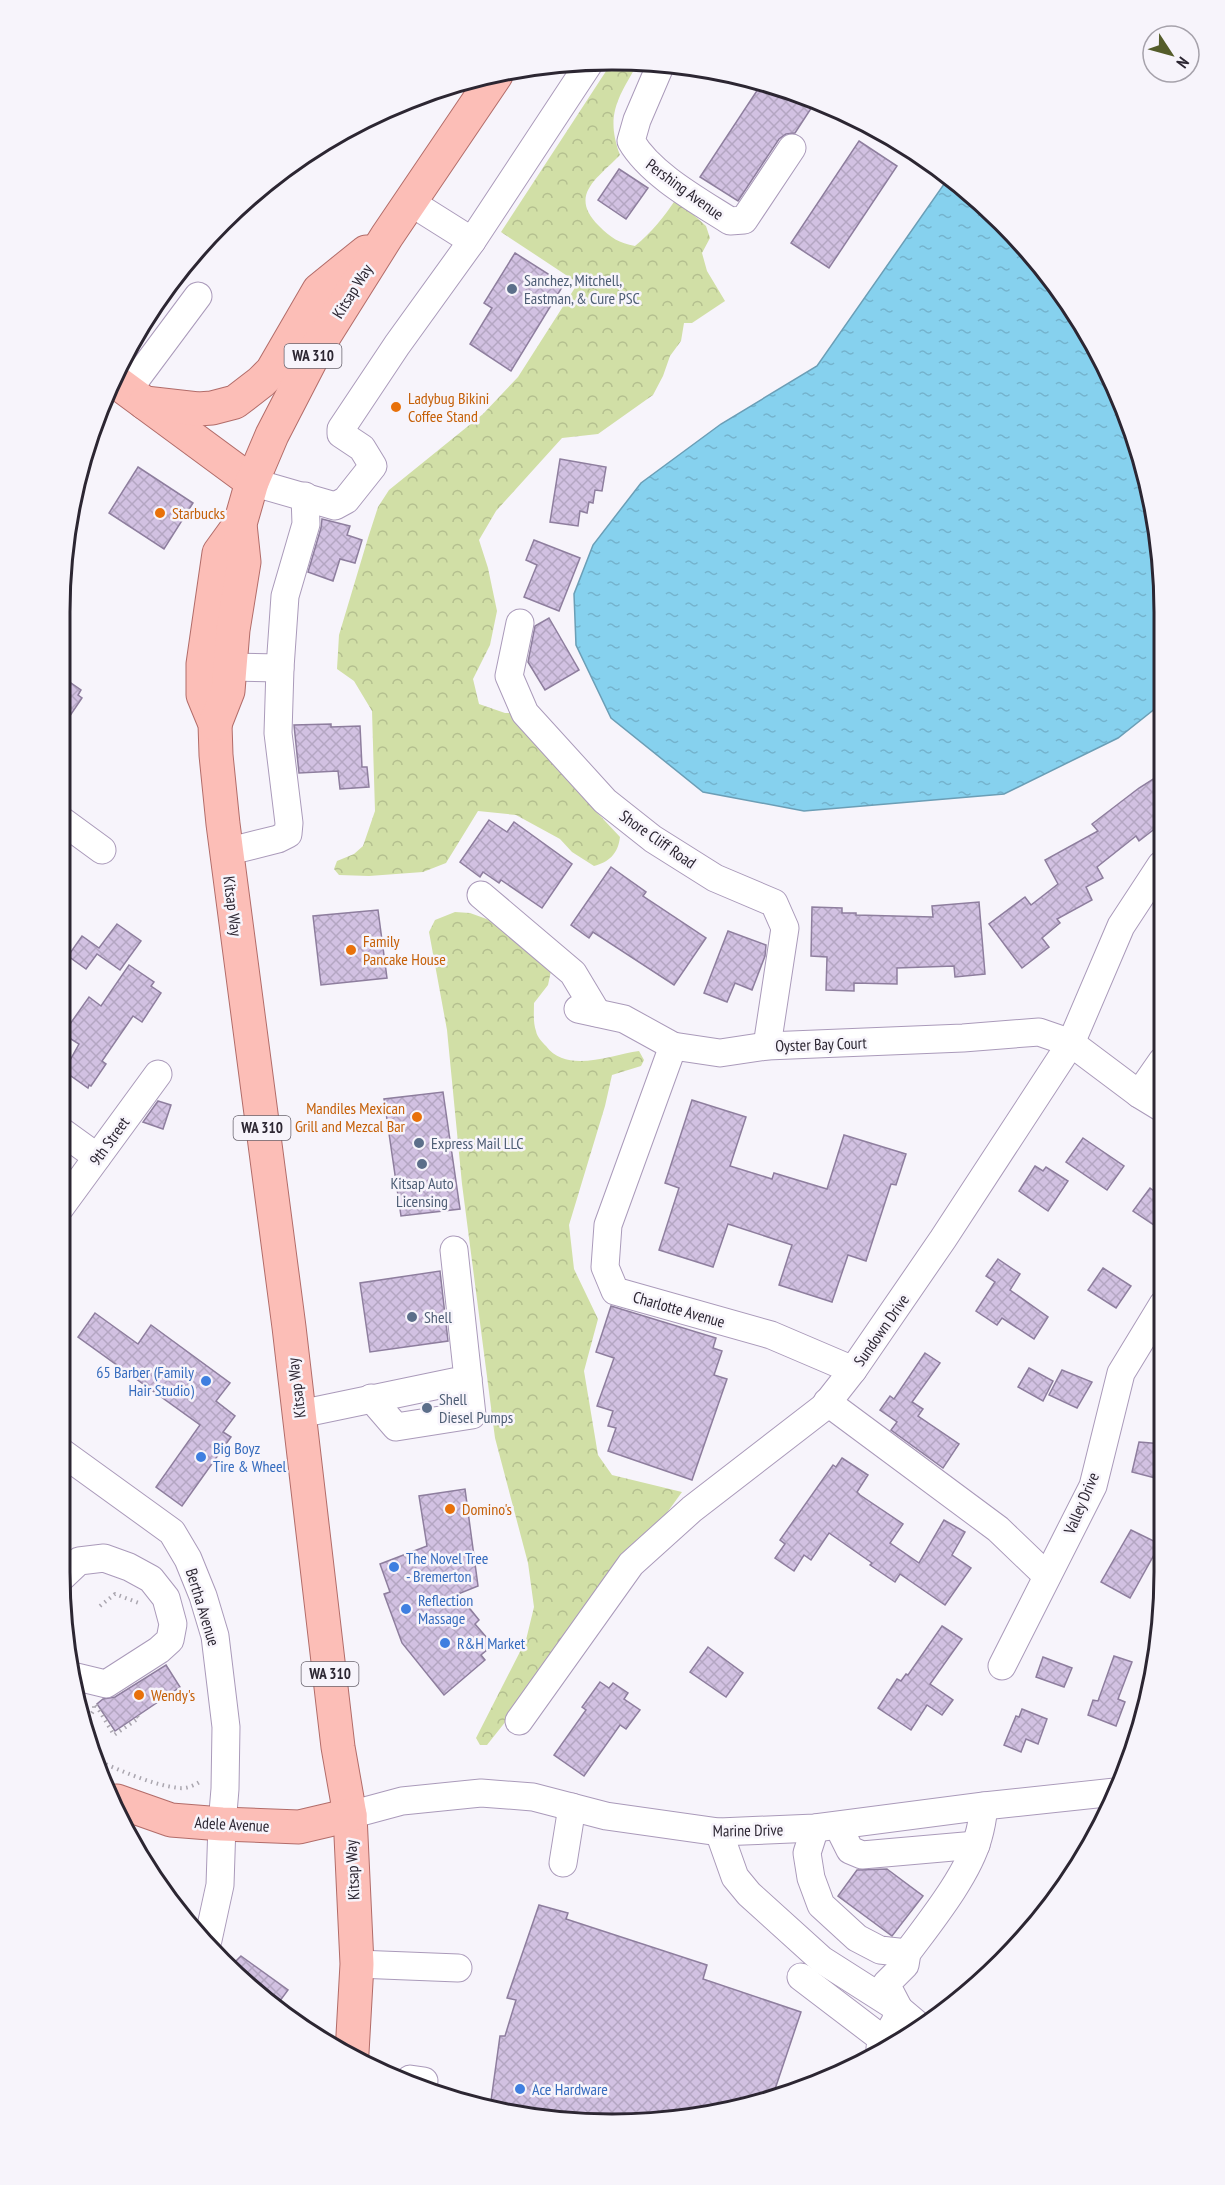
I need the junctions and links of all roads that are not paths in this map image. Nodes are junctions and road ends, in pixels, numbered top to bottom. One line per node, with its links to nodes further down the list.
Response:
1 (584, 72): 7 (street)
2 (657, 73): 4 (street, Pershing Avenue)
3 (489, 85): 5 (main road, Kitsap Way / WA 310)
4 (792, 148)
5 (410, 202): 6 (main road, Kitsap Way / WA 310); 7 (street)
6 (387, 236): 9 (main road); 10 (main road, Kitsap Way / WA 310)
7 (472, 242): 11 (street)
8 (198, 296): 9 (street)
9 (129, 391): 10 (main road)
10 (252, 482): 11 (street); 12 (main road, Kitsap Way / WA 310)
11 (305, 496): 15 (street)
12 (240, 524): 14 (main road, Kitsap Way / WA 310); 16 (main road, Kitsap Way / WA 310)
13 (520, 623): 24 (street, Shore Cliff Road)
14 (229, 667): 15 (street); 16 (main road, Kitsap Way / WA 310)
15 (280, 668): 19 (street)
16 (215, 724): 19 (main road, Kitsap Way / WA 310)
17 (70, 827): 18 (street)
18 (102, 850)
19 (226, 852): 38 (main road, Kitsap Way / WA 310)
20 (1154, 876): 22 (street, Sundown Drive)
21 (481, 895): 23 (street, Oyster Bay Court)
22 (1071, 1043): 24 (street, Oyster Bay Court); 27 (street); 34 (street, Sundown Drive)
23 (673, 1046): 24 (street, Oyster Bay Court); 34 (street, Charlotte Avenue)
24 (767, 1046)
25 (1154, 1072): 27 (street)
26 (158, 1074): 30 (street, 9th Street)
27 (1139, 1094): 28 (street)
28 (1154, 1103)
29 (70, 1138): 30 (street)
30 (97, 1156): 31 (street, 9th Street)
31 (70, 1195)
32 (454, 1250): 35 (street)
33 (1154, 1320): 41 (street, Valley Drive)
34 (853, 1370): 37 (street, Sundown Drive)
35 (468, 1379): 36 (street); 36 (street)
36 (371, 1398): 38 (street)
37 (827, 1402): 41 (street); 44 (street, Sundown Drive)
38 (300, 1414): 49 (main road, Kitsap Way / WA 310)
39 (70, 1458): 50 (street, Bertha Avenue)
40 (70, 1570): 43 (street)
41 (1047, 1576): 42 (street, Valley Drive)
42 (1002, 1666)
43 (81, 1678)
44 (519, 1721)
45 (1107, 1793): 46 (street, Marine Drive)
46 (984, 1806): 51 (street, Marine Drive); 53 (street)
47 (572, 1807): 49 (street, Marine Drive); 52 (street, Marine Drive); 54 (street)
48 (130, 1813): 50 (main road, Adele Avenue)
49 (350, 1815): 50 (main road, Adele Avenue); 57 (main road, Kitsap Way / WA 310)
50 (222, 1824): 55 (street, Bertha Avenue)
51 (826, 1827): 52 (street, Marine Drive); 53 (street); 56 (street)
52 (718, 1832): 60 (street)
53 (976, 1845): 56 (street)
54 (563, 1863)
55 (209, 1935)
56 (907, 1953): 60 (street)
57 (357, 1964): 58 (street); 63 (main road, Kitsap Way / WA 310)
58 (458, 1968)
59 (801, 1977): 62 (street)
60 (908, 2017): 61 (street)
61 (884, 2042)
62 (882, 2043)
63 (352, 2048)

